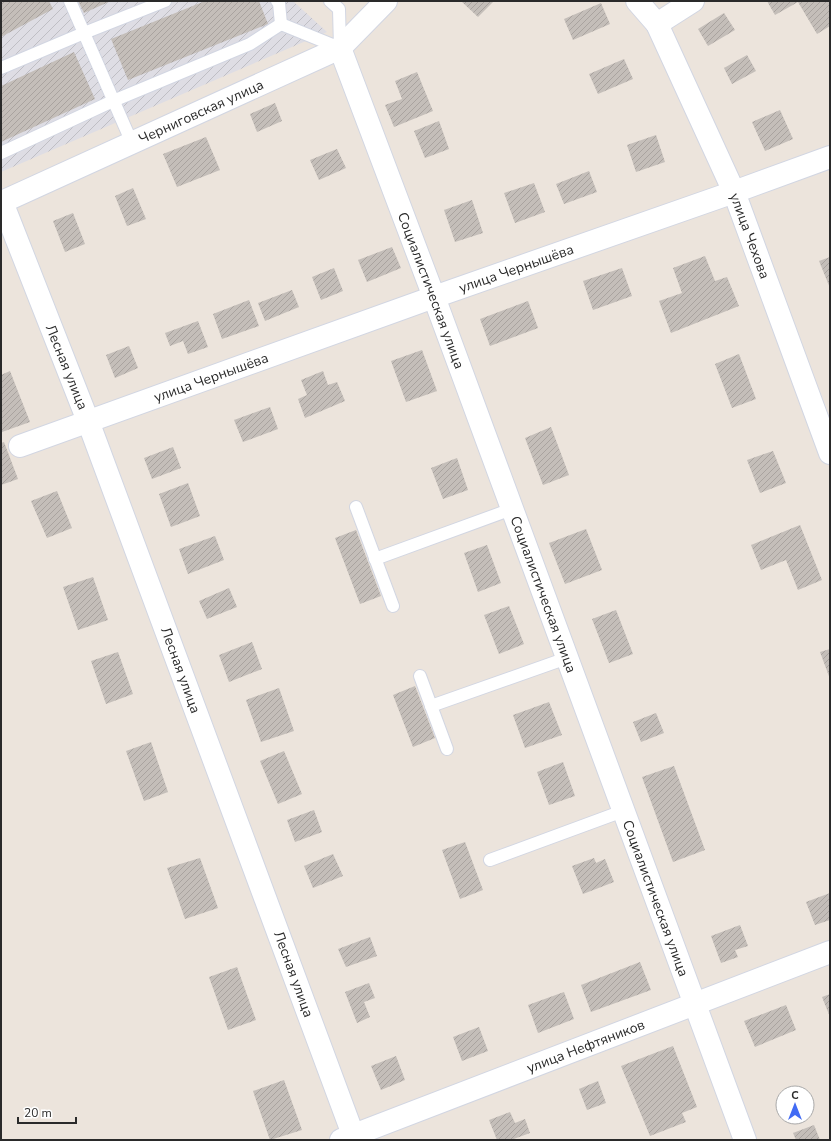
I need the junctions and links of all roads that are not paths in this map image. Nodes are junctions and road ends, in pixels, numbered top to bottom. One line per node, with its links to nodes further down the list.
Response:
1 (70, 1): 10 (lane)
2 (165, 1): 10 (lane)
3 (277, 1): 8 (lane)
4 (330, 1): 11 (lane)
5 (386, 1): 11 (street, Черниговская улица)
6 (636, 1): 9 (street, улица Чехова)
7 (693, 1): 9 (street)
8 (281, 24): 11 (lane); 13 (lane)
9 (657, 24): 17 (street, улица Чехова)
10 (84, 33): 12 (lane); 13 (lane)
11 (340, 48): 14 (street, Черниговская улица); 19 (street, Социалистическая улица)
12 (1, 68)
13 (113, 101): 14 (lane); 15 (lane)
14 (132, 143): 18 (street, Черниговская улица)
15 (1, 152)
16 (830, 157): 17 (street, улица Чернышёва)
17 (734, 192): 19 (street, улица Чернышёва); 22 (street, улица Чехова)
18 (1, 202): 20 (street, Лесная улица)
19 (434, 297): 20 (street, улица Чернышёва); 24 (street, Социалистическая улица)
20 (88, 421): 21 (street, улица Чернышёва); 35 (street, Лесная улица)
21 (20, 446)
22 (830, 453)
23 (356, 507): 25 (lane)
24 (512, 510): 25 (lane); 27 (street, Социалистическая улица)
25 (375, 558): 26 (lane)
26 (393, 606)
27 (567, 658): 29 (lane); 31 (street, Социалистическая улица)
28 (420, 676): 29 (lane)
29 (431, 706): 30 (lane)
30 (447, 749)
31 (623, 811): 32 (lane); 34 (street, Социалистическая улица)
32 (490, 860)
33 (830, 952): 34 (street, улица Нефтяников)
34 (695, 1004): 35 (street, улица Нефтяников); 36 (street, Социалистическая улица)
35 (350, 1138)
36 (745, 1140)

